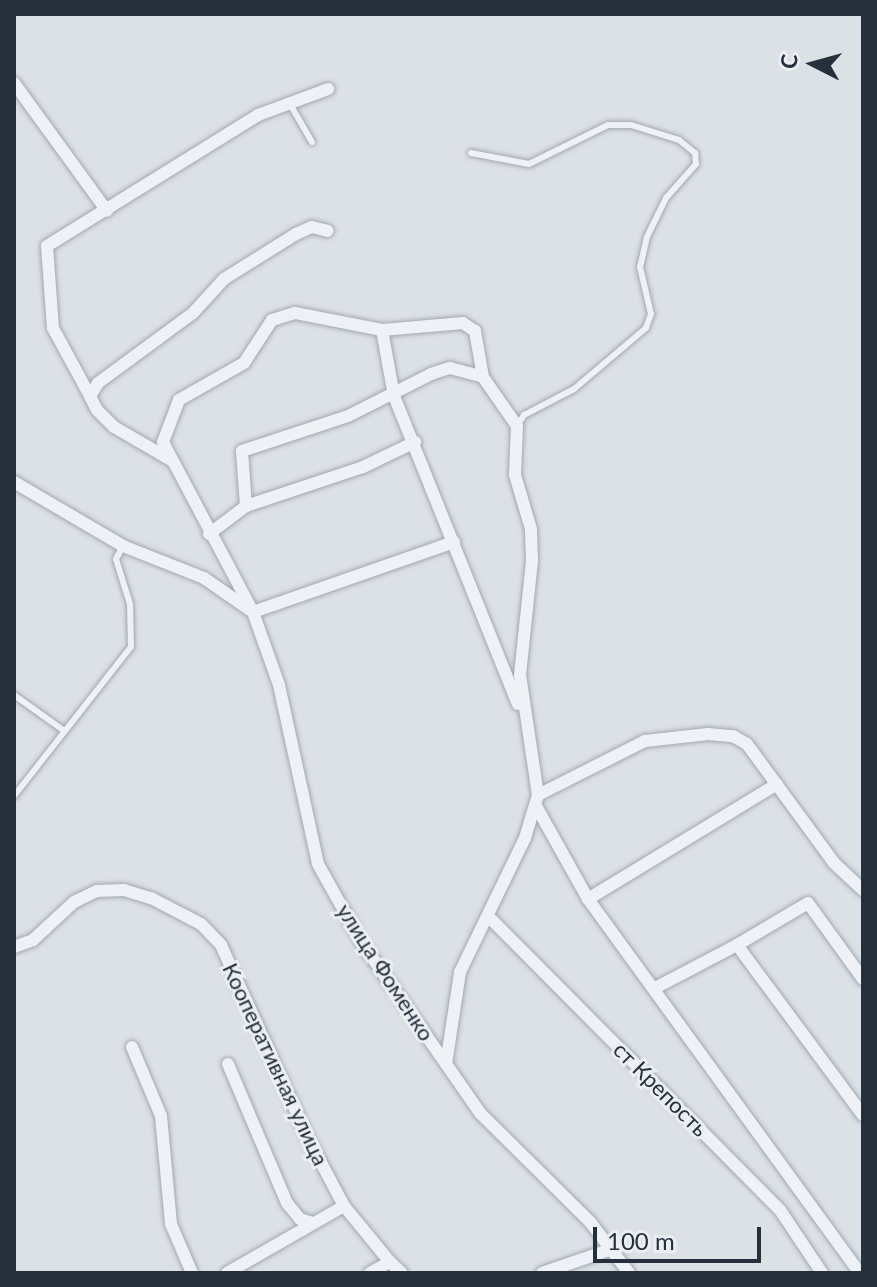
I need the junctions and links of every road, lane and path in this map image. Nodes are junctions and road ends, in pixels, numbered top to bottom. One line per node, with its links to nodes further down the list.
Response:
1 (14, 83): 6 (street)
2 (328, 89): 3 (street)
3 (290, 104): 4 (lane); 6 (street)
4 (312, 142)
5 (471, 153): 12 (lane)
6 (107, 211): 10 (street)
7 (328, 231): 10 (street)
8 (382, 330): 9 (street); 11 (street); 14 (street)
9 (483, 377): 11 (street); 12 (street)
10 (90, 396): 14 (street)
11 (394, 396): 13 (street); 16 (street)
12 (517, 426): 22 (street)
13 (415, 442): 16 (street); 18 (street)
14 (171, 460): 17 (street, улица Фоменко)
15 (17, 486): 19 (street)
16 (246, 506): 17 (street)
17 (209, 534): 20 (street, улица Фоменко)
18 (454, 542): 20 (street); 22 (street)
19 (123, 546): 20 (street); 23 (lane)
20 (253, 612): 36 (street, улица Фоменко)
21 (14, 695): 23 (lane)
22 (523, 718): 26 (street)
23 (63, 730): 25 (lane)
24 (777, 784): 26 (street); 27 (street); 28 (street)
25 (14, 796)
26 (537, 801): 28 (street); 29 (street)
27 (863, 890)
28 (588, 899): 33 (street)
29 (488, 916): 36 (street); 48 (street, ст Крепость)
30 (737, 945): 32 (street); 33 (street); 37 (street)
31 (14, 947): 38 (street, Кооперативная улица)
32 (863, 979)
33 (655, 988): 49 (street)
34 (132, 1047): 42 (street)
35 (228, 1064): 39 (street)
36 (446, 1064): 40 (street, улица Фоменко)
37 (863, 1115)
38 (344, 1206): 39 (street); 41 (street, Кооперативная улица)
39 (312, 1223): 43 (street)
40 (612, 1249): 46 (street); 47 (street, улица Фоменко)
41 (390, 1262): 44 (street); 45 (street, Кооперативная улица)
42 (189, 1272)
43 (227, 1273)
44 (370, 1273)
45 (402, 1273)
46 (542, 1273)
47 (629, 1273)
48 (822, 1273)
49 (860, 1273)

